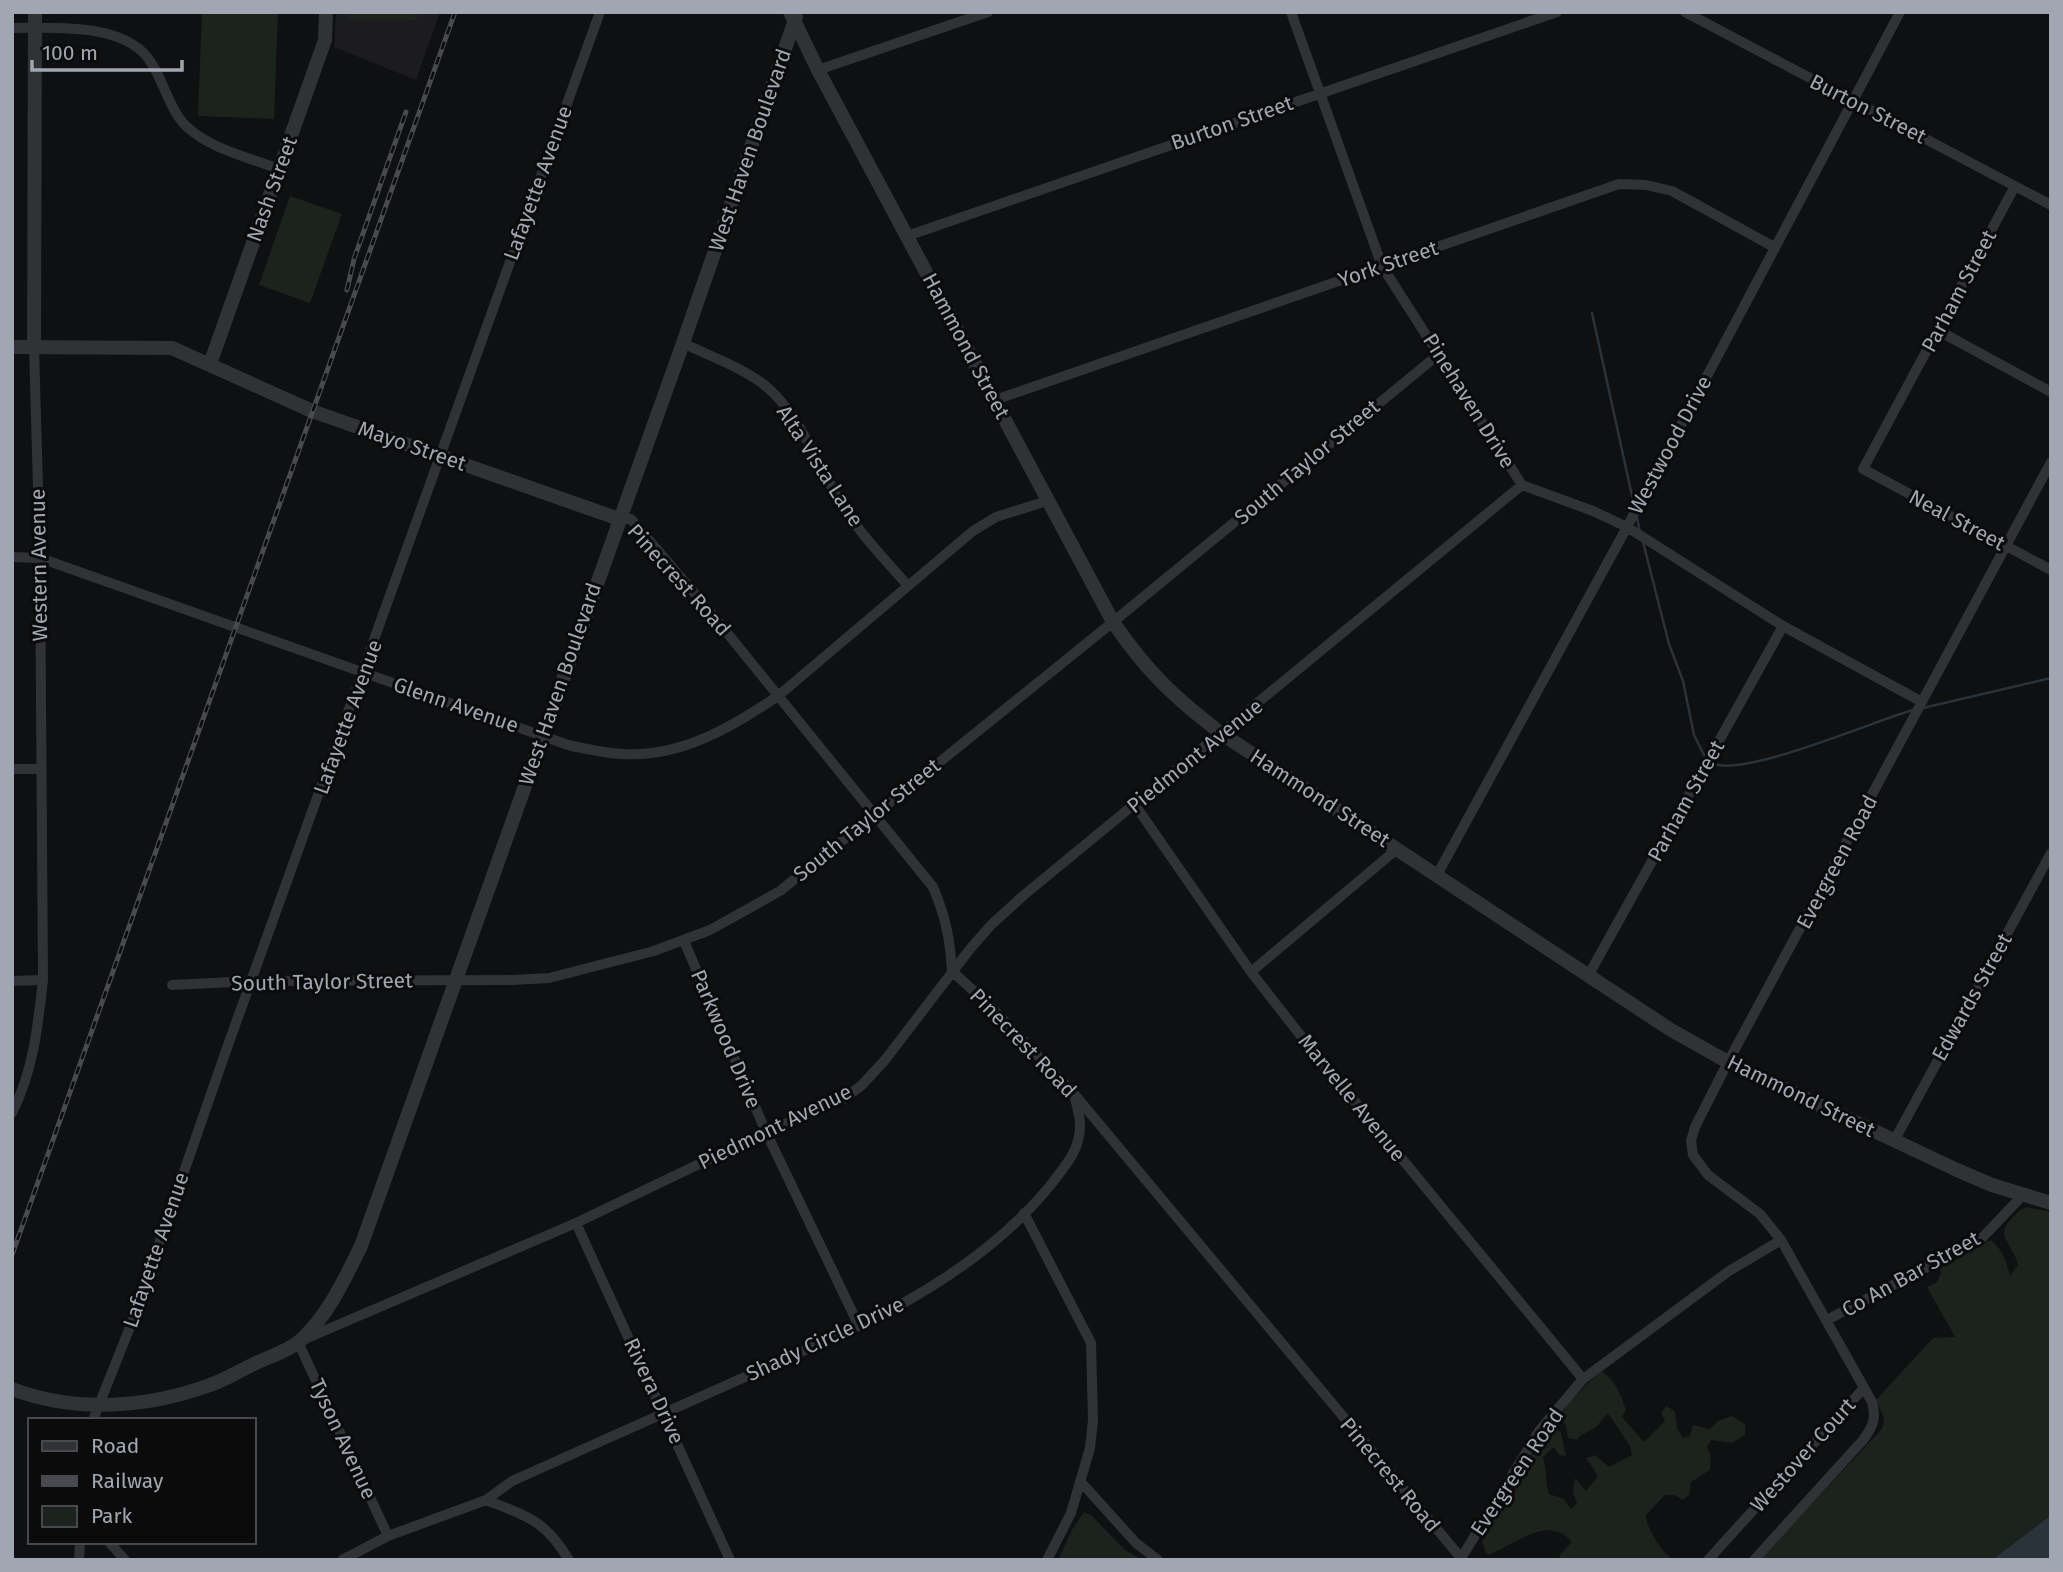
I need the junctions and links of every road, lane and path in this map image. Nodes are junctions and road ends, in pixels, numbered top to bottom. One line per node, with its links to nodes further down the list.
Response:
1 (35, 12): 11 (street, Western Avenue)
2 (326, 12): 15 (street, Nash Street)
3 (600, 12): 29 (street, Lafayette Avenue)
4 (988, 12): 12 (street)
5 (1291, 12): 13 (street, Pinehaven Drive)
6 (1557, 12): 13 (street, Burton Street)
7 (1685, 12): 14 (street, Burton Street)
8 (1900, 12): 14 (street, Westwood Drive)
9 (794, 15): 12 (street, Hammond Street); 22 (street, West Haven Boulevard)
10 (12, 28): 11 (street)
11 (35, 28): 15 (street); 24 (street, Western Avenue)
12 (818, 70): 18 (street, Hammond Street)
13 (1319, 93): 18 (street, Burton Street); 20 (street, Pinehaven Drive)
14 (1853, 102): 16 (street, Burton Street); 19 (street, Westwood Drive)
15 (279, 169): 26 (street, Nash Street)
16 (2015, 186): 17 (street, Burton Street); 21 (street, Parham Street)
17 (2051, 205)
18 (907, 236): 28 (street, Hammond Street)
19 (1774, 247): 20 (street, York Street); 35 (street, Westwood Drive)
20 (1382, 266): 25 (street, Pinehaven Drive); 28 (street, York Street)
21 (1939, 331): 27 (street); 31 (street, Parham Street)
22 (683, 343): 34 (street, West Haven Boulevard); 40 (street, Alta Vista Lane)
23 (12, 347): 24 (street, Mayo Street)
24 (34, 347): 26 (street, Mayo Street); 38 (street, Western Avenue)
25 (1438, 354): 32 (street, Pinehaven Drive); 41 (street, South Taylor Street)
26 (209, 364): 29 (street, Mayo Street)
27 (2051, 391)
28 (995, 400): 33 (street, Hammond Street)
29 (440, 455): 34 (street, Mayo Street); 43 (street, Lafayette Avenue)
30 (2051, 462): 36 (street, Evergreen Road)
31 (1863, 470): 36 (street, Neal Street)
32 (1522, 485): 35 (street, Pinehaven Drive); 46 (street, Piedmont Avenue)
33 (1047, 501): 40 (street, Glenn Avenue); 41 (street, Hammond Street)
34 (619, 519): 44 (street, Pinecrest Road); 47 (street, West Haven Boulevard)
35 (1627, 527): 42 (street, Pinehaven Drive); 54 (street, Westwood Drive)
36 (2006, 546): 39 (street, Neal Street); 45 (street, Evergreen Road)
37 (12, 557): 38 (street, Glenn Avenue)
38 (40, 558): 43 (street, Glenn Avenue); 49 (street, Western Avenue)
39 (2051, 570)
40 (907, 585): 44 (street, Glenn Avenue)
41 (1113, 622): 46 (street, Hammond Street); 51 (street, South Taylor Street)
42 (1783, 626): 45 (street, Pinehaven Drive); 58 (street, Parham Street)
43 (363, 672): 47 (street, Glenn Avenue); 62 (street, Lafayette Avenue)
44 (778, 696): 47 (street, Glenn Avenue); 51 (street, Pinecrest Road)
45 (1923, 702): 64 (street, Evergreen Road)
46 (1222, 734): 50 (street, Piedmont Avenue); 52 (street, Hammond Street)
47 (543, 736): 59 (street, West Haven Boulevard)
48 (12, 769): 49 (street)
49 (41, 769): 61 (street, Western Avenue)
50 (1135, 805): 56 (street, Piedmont Avenue); 57 (street, Marvelle Avenue)
51 (875, 814): 55 (street, South Taylor Street); 56 (street, Pinecrest Road)
52 (1397, 849): 54 (street, Hammond Street); 57 (street)
53 (2051, 853): 68 (street, Edwards Street)
54 (1437, 875): 58 (street, Hammond Street)
55 (684, 941): 59 (street, South Taylor Street); 67 (street, Parkwood Drive)
56 (952, 971): 65 (street, Pinecrest Road); 67 (street, Piedmont Avenue)
57 (1251, 972): 77 (street, Marvelle Avenue)
58 (1588, 976): 64 (street, Hammond Street)
59 (455, 980): 62 (street, South Taylor Street); 76 (street, West Haven Boulevard)
60 (12, 981): 61 (street)
61 (43, 981): 66 (street, Western Avenue)
62 (253, 981): 63 (street, South Taylor Street); 81 (street, Lafayette Avenue)
63 (173, 985)
64 (1728, 1062): 68 (street, Hammond Street); 73 (street, Evergreen Road)
65 (1075, 1095): 71 (street, Shady Circle Drive); 86 (street, Pinecrest Road)
66 (12, 1113)
67 (766, 1132): 72 (street, Piedmont Avenue); 75 (street, Parkwood Drive)
68 (1894, 1140): 69 (street, Hammond Street)
69 (2023, 1195): 70 (street, Hammond Street); 74 (street, Co An Bar Street)
70 (2051, 1203)
71 (1024, 1213): 75 (street, Shady Circle Drive); 82 (street)
72 (576, 1223): 76 (street, Piedmont Avenue); 80 (street, Rivera Drive)
73 (1781, 1240): 74 (street, Evergreen Road); 77 (street, Evergreen Road)
74 (1827, 1320): 79 (street, Evergreen Road)
75 (859, 1326): 80 (street, Shady Circle Drive)
76 (298, 1342): 81 (street, Piedmont Avenue); 84 (street, Tyson Avenue)
77 (1583, 1379): 86 (street, Evergreen Road)
78 (12, 1389): 81 (street, Piedmont Avenue)
79 (1863, 1389): 93 (street, Westover Court); 94 (street, Westover Court)
80 (664, 1412): 83 (street, Shady Circle Drive); 90 (street, Rivera Drive)
81 (95, 1413)
82 (1080, 1481): 91 (street); 92 (street)
83 (485, 1500): 84 (street, Shady Circle Drive); 89 (street)
84 (388, 1536): 88 (street)
85 (111, 1544): 87 (street)
86 (1461, 1559)
87 (125, 1560)
88 (342, 1560)
89 (569, 1560)
90 (730, 1560)
91 (1047, 1560)
92 (1158, 1560)
93 (1708, 1560)
94 (1754, 1560)

